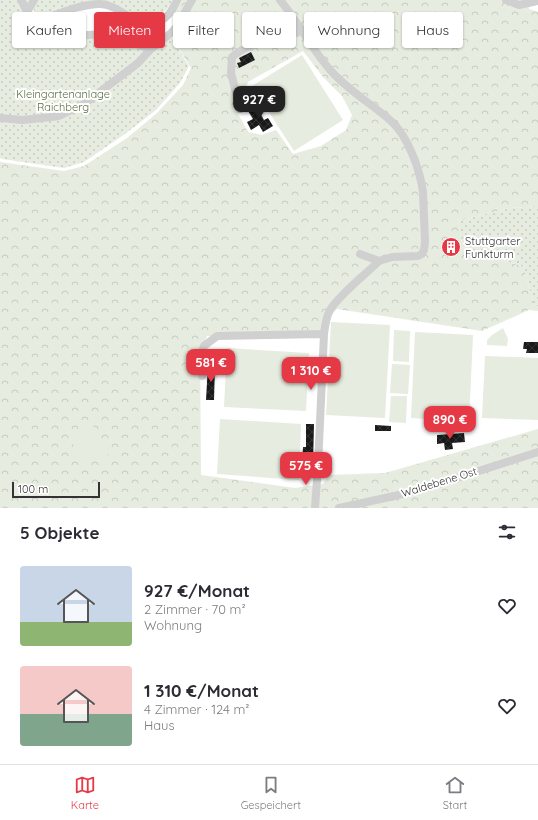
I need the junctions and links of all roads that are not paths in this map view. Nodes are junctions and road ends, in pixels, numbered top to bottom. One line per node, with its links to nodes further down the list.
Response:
1 (21, 0): 8 (street)
2 (34, 0): 8 (street)
3 (177, 0): 9 (street)
4 (192, 0): 12 (street)
5 (280, 0): 10 (street)
6 (506, 0): 7 (street)
7 (538, 1)
8 (27, 12)
9 (63, 12)
10 (302, 32): 13 (street); 16 (street)
11 (86, 35): 12 (street)
12 (150, 50): 14 (street)
13 (240, 109)
14 (0, 118)
15 (360, 254): 16 (street)
16 (379, 261): 17 (street)
17 (324, 334): 18 (street); 20 (street)
18 (202, 376)
19 (538, 452): 21 (street, Waldebene Ost)
20 (315, 508)
21 (339, 508)

